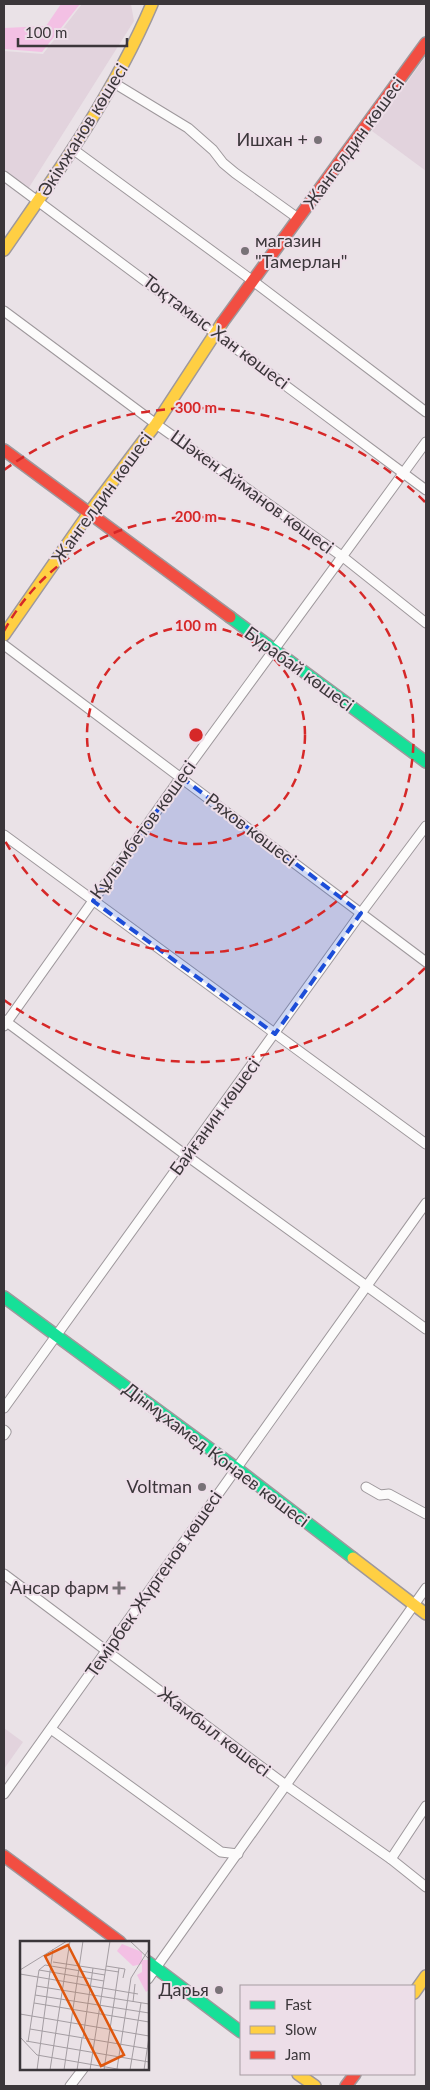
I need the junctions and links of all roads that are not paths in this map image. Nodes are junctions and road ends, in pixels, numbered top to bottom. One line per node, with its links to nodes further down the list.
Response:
1 (152, 4): 3 (street, Әкімжанов көшесі)
2 (426, 43): 7 (street, Жангелдин көшесі)
3 (114, 84): 4 (street, Әкімжанов көшесі); 7 (street)
4 (74, 150): 6 (street, Әкімжанов көшесі); 9 (street)
5 (4, 176): 6 (street, Тоқтамыс Хан көшесі)
6 (38, 201): 8 (street, Әкімжанов көшесі); 11 (street, Тоқтамыс Хан көшесі)
7 (299, 219): 9 (street, Жангелдин көшесі)
8 (4, 250)
9 (253, 281): 11 (street, Жангелдин көшесі); 12 (street)
10 (4, 311): 13 (street, Шәкен Айманов көшесі)
11 (216, 332): 13 (street, Жангелдин көшесі); 16 (street, Тоқтамыс Хан көшесі)
12 (426, 412)
13 (156, 424): 18 (street, Жангелдин көшесі); 19 (street, Шәкен Айманов көшесі)
14 (426, 442): 16 (street, Құлымбетов көшесі)
15 (4, 450): 18 (street, Бурабай көшесі)
16 (403, 473): 17 (street, Тоқтамыс Хан көшесі); 19 (street, Құлымбетов көшесі)
17 (426, 490)
18 (89, 513): 21 (street, Жангелдин көшесі); 23 (street, Бурабай көшесі)
19 (343, 557): 20 (street, Шәкен Айманов көшесі); 23 (street, Құлымбетов көшесі)
20 (426, 623)
21 (4, 635)
22 (4, 645): 25 (street, Ряхов көшесі)
23 (274, 651): 24 (street, Бурабай көшесі); 25 (street, Құлымбетов көшесі)
24 (426, 762)
25 (181, 777): 28 (street, Құлымбетов көшесі); 29 (street, Ряхов көшесі)
26 (426, 826): 29 (street, Байғанин көшесі)
27 (4, 835): 28 (street)
28 (93, 901): 31 (street, Құлымбетов көшесі); 32 (street)
29 (361, 914): 30 (street, Ряхов көшесі); 32 (street, Байғанин көшесі)
30 (426, 962)
31 (5, 1023): 34 (street)
32 (275, 1034): 33 (street); 34 (street, Байғанин көшесі)
33 (426, 1144)
34 (187, 1156): 36 (street); 39 (street, Байғанин көшесі)
35 (426, 1203): 36 (street, Темірбек Жүргенов көшесі)
36 (367, 1286): 38 (street); 43 (street, Темірбек Жүргенов көшесі)
37 (4, 1297): 39 (street, Дінмұхамед Қонаев көшесі)
38 (426, 1329)
39 (56, 1336): 40 (street, Байғанин көшесі); 43 (street, Дінмұхамед Қонаев көшесі)
40 (4, 1408)
41 (4, 1430): 42 (street)
42 (4, 1435)
43 (236, 1468): 48 (street, Дінмұхамед Қонаев көшесі); 50 (street, Темірбек Жүргенов көшесі)
44 (366, 1487): 45 (street)
45 (426, 1514)
46 (4, 1574): 50 (street, Жамбыл көшесі)
47 (426, 1588): 48 (street)
48 (414, 1605): 49 (street, Дінмұхамед Қонаев көшесі); 52 (street)
49 (426, 1614)
50 (107, 1651): 51 (street, Темірбек Жүргенов көшесі); 52 (street, Жамбыл көшесі)
51 (51, 1729): 53 (street, Темірбек Жүргенов көшесі); 55 (street)
52 (287, 1786): 55 (street); 57 (street, Жамбыл көшесі)
53 (4, 1794)
54 (426, 1806): 57 (street)
55 (238, 1854): 60 (street)
56 (4, 1856): 59 (street)
57 (391, 1859): 58 (street, Жамбыл көшесі)
58 (426, 1887)
59 (119, 1941)
60 (151, 1965): 63 (street)
61 (426, 1976): 62 (street)
62 (415, 1992)
63 (240, 2031)
64 (81, 2070): 67 (street)
65 (299, 2075): 68 (street)
66 (354, 2075): 69 (street)
67 (70, 2086)
68 (315, 2086)
69 (346, 2086)

